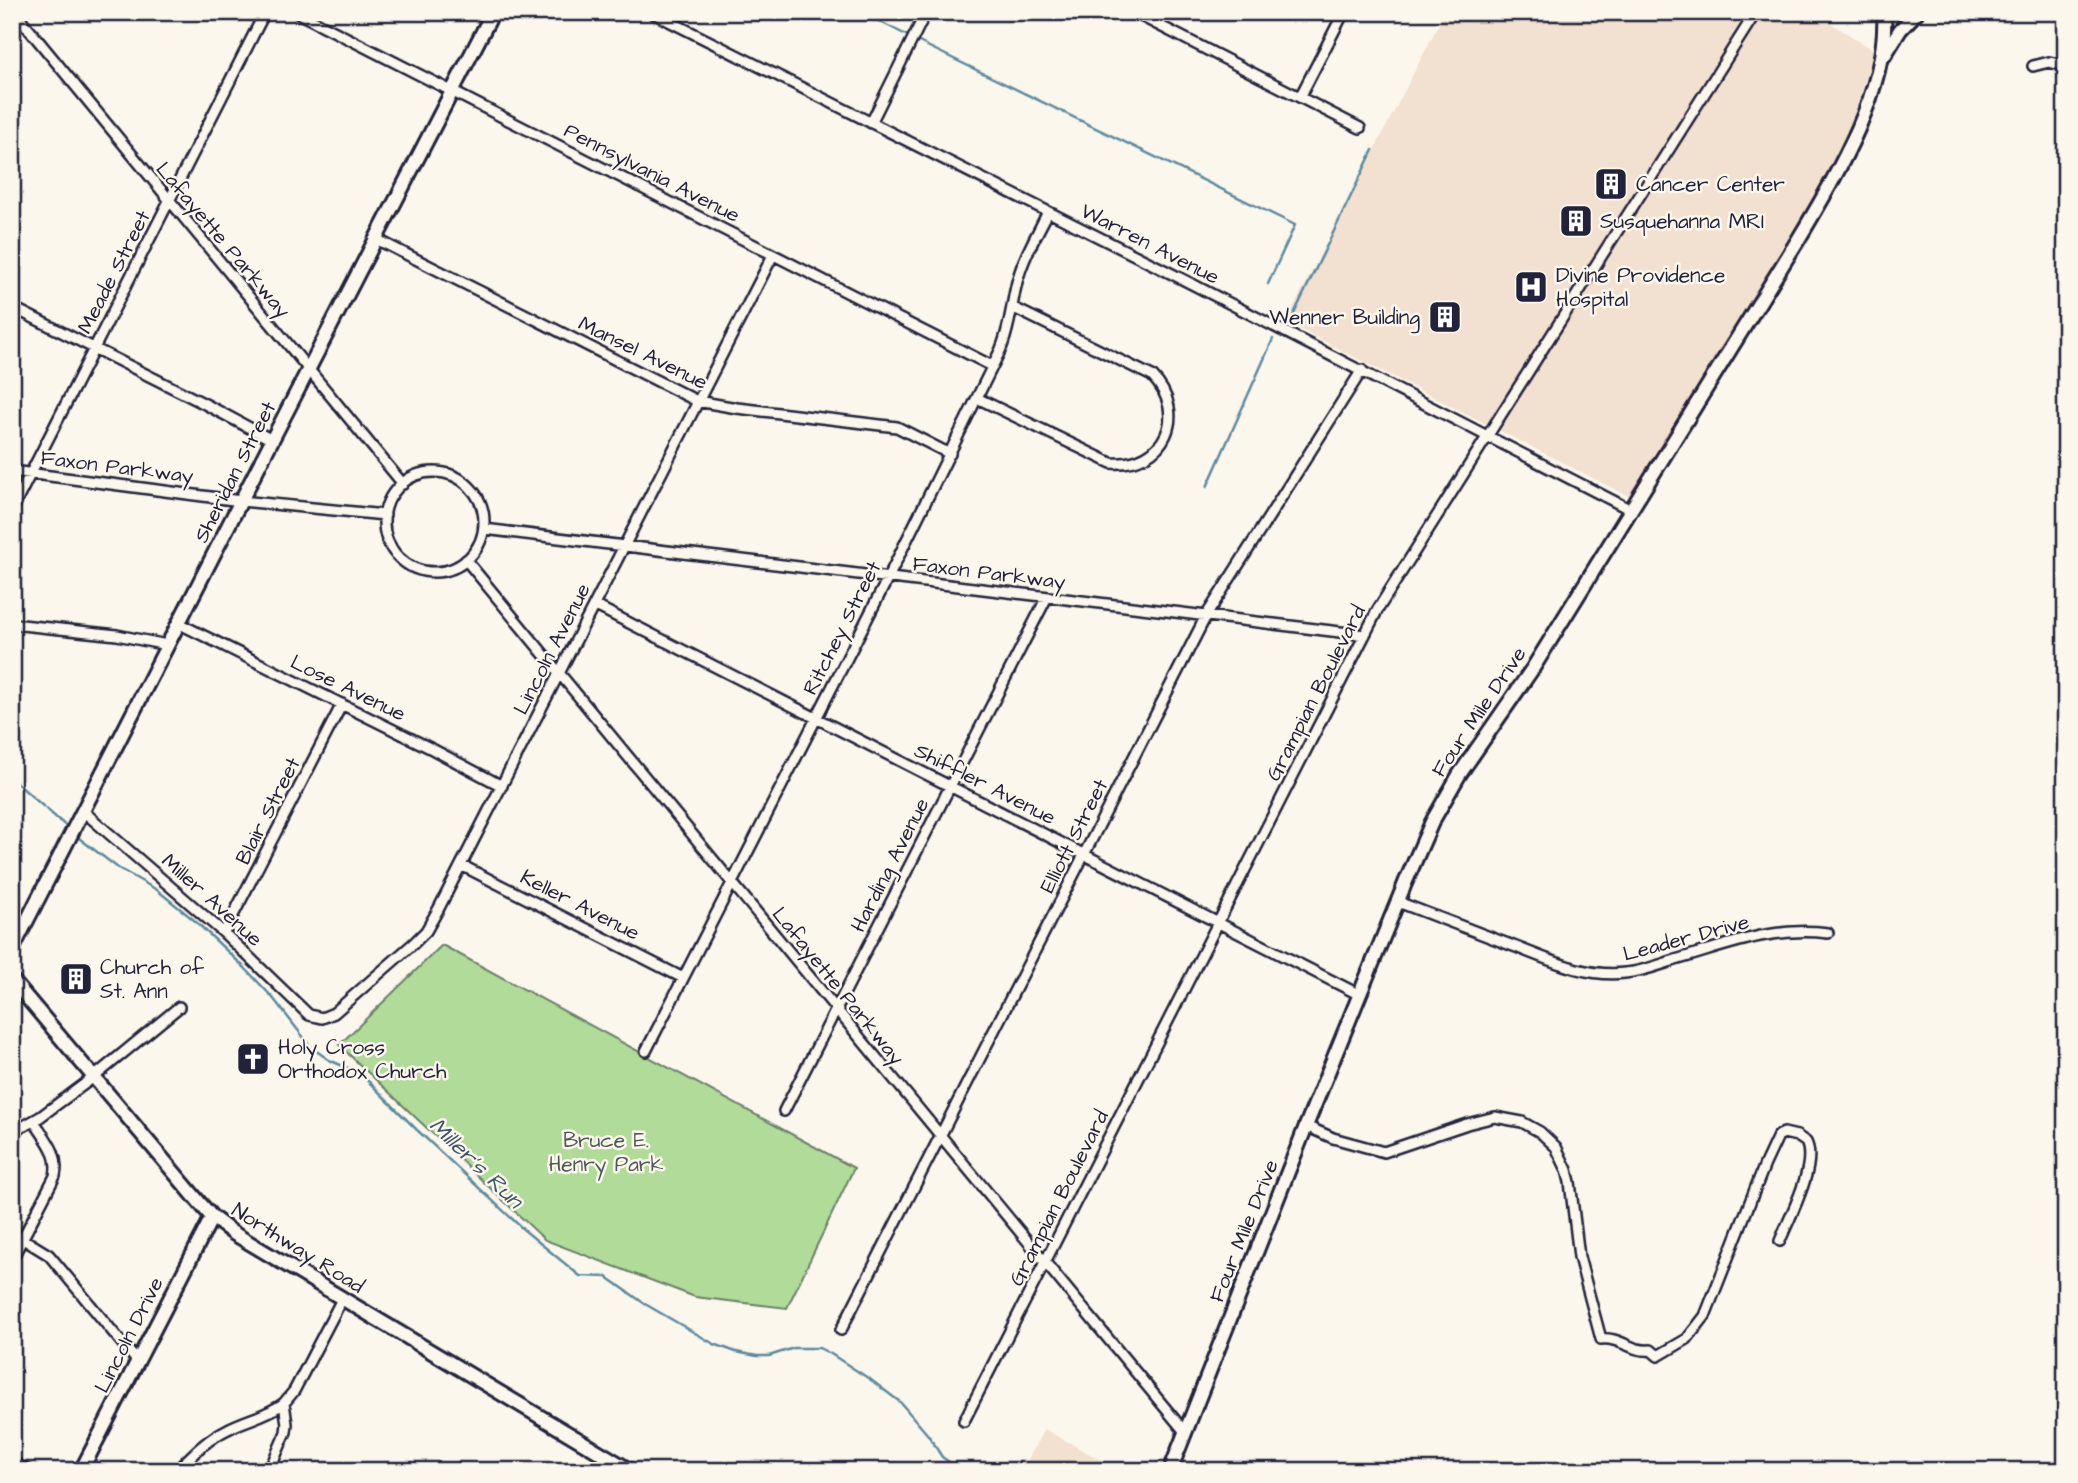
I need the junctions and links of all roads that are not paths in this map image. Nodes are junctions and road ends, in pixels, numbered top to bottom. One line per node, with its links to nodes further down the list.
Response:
1 (265, 12): 19 (street, Meade Street)
2 (296, 12): 15 (street, Pennsylvania Avenue)
3 (493, 12): 15 (street, Sheridan Street)
4 (651, 12): 17 (street, Warren Avenue)
5 (926, 12): 17 (street)
6 (1133, 12): 16 (street)
7 (1344, 12): 16 (street)
8 (1756, 12): 31 (street, Grampian Boulevard)
9 (1884, 12): 12 (street, Four Mile Drive)
10 (1917, 12): 12 (street)
11 (17, 19): 19 (street, Lafayette Parkway)
12 (1879, 65): 39 (street, Four Mile Drive)
13 (2033, 66): 14 (street)
14 (2066, 66)
15 (452, 92): 21 (street, Sheridan Street); 22 (street, Pennsylvania Avenue)
16 (1300, 97): 18 (street)
17 (871, 123): 20 (street, Warren Avenue)
18 (1360, 128)
19 (169, 201): 25 (street, Meade Street); 28 (street, Lafayette Parkway)
20 (1048, 212): 24 (street, Ritchey Street); 27 (street, Warren Avenue)
21 (376, 239): 28 (street, Sheridan Street); 30 (street, Mansel Avenue)
22 (774, 255): 26 (street, Pennsylvania Avenue); 30 (street, Lincoln Avenue)
23 (12, 307): 25 (street)
24 (1012, 307): 26 (street, Ritchey Street); 29 (street)
25 (94, 349): 32 (street); 35 (street, Meade Street)
26 (992, 366): 29 (street, Ritchey Street)
27 (1362, 370): 31 (street, Warren Avenue); 47 (street, Elliott Street)
28 (309, 371): 32 (street, Sheridan Street); 36 (street, Lafayette Parkway)
29 (977, 398): 33 (street, Ritchey Street)
30 (697, 401): 33 (street, Mansel Avenue); 42 (street, Lincoln Avenue)
31 (1488, 436): 39 (street, Warren Avenue); 50 (street, Grampian Boulevard)
32 (272, 440): 37 (street, Sheridan Street)
33 (950, 454): 44 (street, Ritchey Street)
34 (12, 471): 35 (street, Faxon Parkway)
35 (31, 474): 37 (street, Faxon Parkway); 38 (street, Meade Street)
36 (403, 484): 40 (street); 41 (street)
37 (241, 501): 40 (street, Faxon Parkway); 48 (street, Sheridan Street)
38 (12, 510)
39 (1631, 510): 61 (street, Four Mile Drive)
40 (385, 515): 43 (street)
41 (484, 529): 42 (street, Faxon Parkway); 43 (street)
42 (624, 545): 44 (street, Faxon Parkway); 46 (street, Lincoln Avenue)
43 (466, 560): 52 (street, Lafayette Parkway)
44 (888, 578): 45 (street, Faxon Parkway); 54 (street, Ritchey Street)
45 (1047, 597): 47 (street, Faxon Parkway); 56 (street, Harding Avenue)
46 (594, 605): 52 (street, Lincoln Avenue); 54 (street, Shiffler Avenue)
47 (1206, 616): 50 (street, Faxon Parkway); 58 (street, Elliott Street)
48 (178, 623): 51 (street, Sheridan Street); 53 (street, Lose Avenue)
49 (12, 624): 51 (street)
50 (1365, 635): 62 (street, Grampian Boulevard)
51 (167, 645): 57 (street, Sheridan Street)
52 (559, 675): 55 (street, Lincoln Avenue); 60 (street, Lafayette Parkway)
53 (342, 704): 55 (street, Lose Avenue); 63 (street, Blair Street)
54 (816, 718): 56 (street, Shiffler Avenue); 60 (street, Ritchey Street)
55 (502, 786): 59 (street, Lincoln Avenue)
56 (950, 787): 58 (street, Shiffler Avenue); 70 (street, Harding Avenue)
57 (80, 817): 63 (street, Miller Avenue); 65 (street, Sheridan Street)
58 (1084, 855): 62 (street, Shiffler Avenue); 78 (street, Elliott Street)
59 (461, 864): 66 (street, Keller Avenue); 71 (street, Lincoln Avenue)
60 (731, 884): 66 (street, Ritchey Street); 70 (street, Lafayette Parkway)
61 (1398, 902): 64 (street, Leader Drive); 68 (street, Four Mile Drive)
62 (1218, 923): 68 (street, Shiffler Avenue); 83 (street, Grampian Boulevard)
63 (224, 933): 71 (street, Miller Avenue)
64 (1828, 933)
65 (12, 950)
66 (683, 978): 72 (street, Ritchey Street)
67 (12, 981): 73 (street, Northway Road)
68 (1360, 995): 76 (street, Four Mile Drive)
69 (179, 1007): 73 (street)
70 (836, 1010): 74 (street, Harding Avenue); 78 (street, Lafayette Parkway)
71 (315, 1017)
72 (646, 1051)
73 (94, 1077): 75 (street); 79 (street, Northway Road)
74 (783, 1111)
75 (34, 1121): 77 (street); 80 (street)
76 (1306, 1126): 81 (street); 89 (street, Four Mile Drive)
77 (12, 1127)
78 (940, 1137): 83 (street, Lafayette Parkway); 85 (street, Elliott Street)
79 (212, 1217): 84 (street, Northway Road); 86 (street, Lincoln Drive)
80 (23, 1239): 82 (street); 86 (street)
81 (1780, 1241)
82 (12, 1259)
83 (1045, 1264): 88 (street, Grampian Boulevard); 89 (street, Lafayette Parkway)
84 (342, 1299): 87 (street); 95 (street, Northway Road)
85 (841, 1330)
86 (137, 1362): 92 (street, Lincoln Drive)
87 (284, 1403): 93 (street); 94 (street)
88 (964, 1420)
89 (1185, 1432): 96 (street, Four Mile Drive)
90 (12, 1462): 91 (street)
91 (29, 1471)
92 (81, 1471)
93 (176, 1471)
94 (270, 1471)
95 (631, 1471)
96 (1170, 1471)

